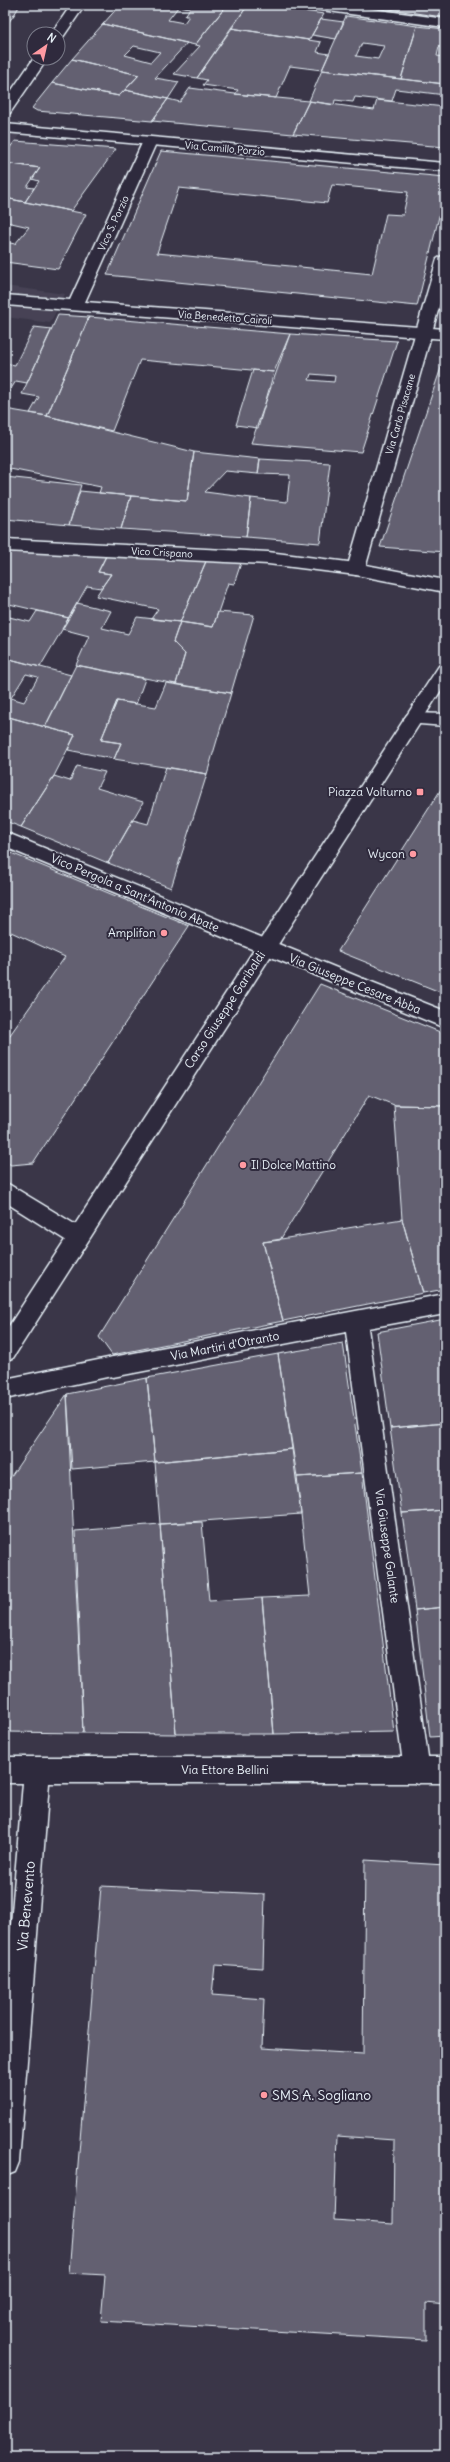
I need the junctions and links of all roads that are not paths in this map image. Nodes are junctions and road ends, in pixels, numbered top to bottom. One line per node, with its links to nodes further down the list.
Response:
1 (78, 5): 4 (street)
2 (314, 5): 3 (street)
3 (445, 23)
4 (64, 26)
5 (35, 66): 6 (street)
6 (5, 110)
7 (5, 128): 8 (street, Via Camillo Porzio)
8 (150, 141): 9 (street, Via Camillo Porzio); 12 (street, Vico S. Porzio)
9 (445, 167)
10 (445, 259): 13 (street, Via Carlo Pisacane)
11 (5, 300): 12 (street, Via Benedetto Cairoli)
12 (74, 306): 13 (street, Via Benedetto Cairoli)
13 (424, 332): 14 (street, Via Benedetto Cairoli); 16 (street, Via Carlo Pisacane)
14 (445, 334)
15 (5, 545): 16 (street, Vico Crispano)
16 (356, 569): 17 (street, Vico Crispano)
17 (445, 586)
18 (445, 670): 19 (street, Corso Giuseppe Garibaldi)
19 (413, 719): 20 (street); 22 (street, Corso Giuseppe Garibaldi)
20 (445, 720)
21 (8, 843): 22 (street, Vico Pergola a Sant'Antonio Abate)
22 (266, 947): 23 (street, Via Giuseppe Cesare Abba); 25 (street, Corso Giuseppe Garibaldi)
23 (445, 1020)
24 (5, 1191): 25 (street)
25 (78, 1237): 28 (street, Corso Giuseppe Garibaldi)
26 (445, 1304): 27 (street, Via Martiri d'Otranto)
27 (356, 1321): 29 (street, Via Martiri d'Otranto); 31 (street, Via Giuseppe Galante)
28 (5, 1351)
29 (5, 1389)
30 (5, 1770): 33 (street, Via Ettore Bellini)
31 (417, 1770): 32 (street, Via Ettore Bellini); 33 (street, Via Ettore Bellini)
32 (445, 1770)
33 (37, 1771): 34 (street, Via Benevento)
34 (5, 2162)

